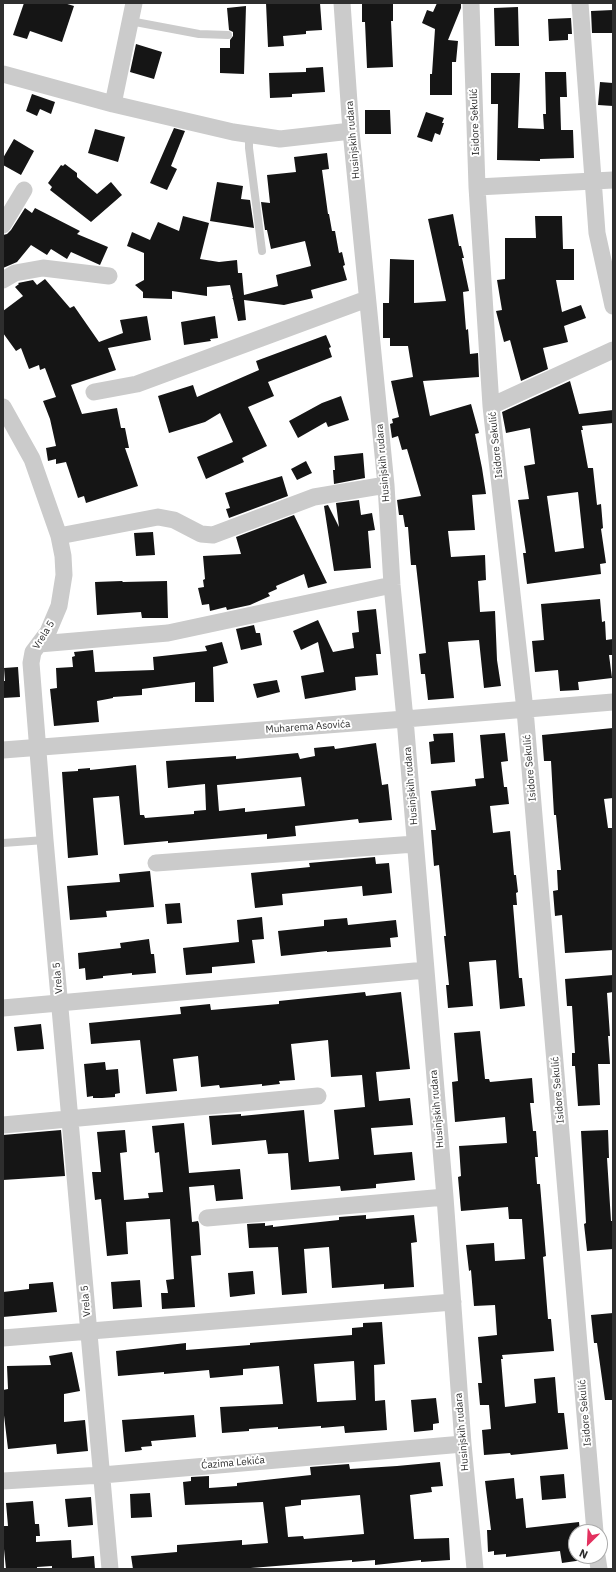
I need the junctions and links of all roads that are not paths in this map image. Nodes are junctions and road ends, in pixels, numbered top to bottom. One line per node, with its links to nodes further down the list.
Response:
1 (134, 3): 5 (street)
2 (342, 3): 9 (street, Husinjskih rudara)
3 (471, 3): 13 (street, Isidore Sekulić)
4 (580, 3): 12 (street)
5 (130, 22): 6 (lane); 8 (street)
6 (228, 36)
7 (3, 74): 8 (street)
8 (113, 104): 10 (street)
9 (352, 131): 10 (street); 19 (street, Husinjskih rudara)
10 (249, 134): 16 (lane)
11 (613, 180): 12 (street)
12 (592, 181): 13 (street); 20 (street)
13 (477, 187): 23 (street, Isidore Sekulić)
14 (24, 190): 15 (street)
15 (3, 225)
16 (262, 251)
17 (109, 276): 18 (street)
18 (3, 280)
19 (367, 299): 22 (street); 26 (street, Husinjskih rudara)
20 (612, 300)
21 (613, 350): 23 (street)
22 (94, 392)
23 (491, 406): 31 (street, Isidore Sekulić)
24 (3, 407): 25 (street, Vrela 5)
25 (8, 422): 27 (street, Vrela 5)
26 (386, 486): 27 (street); 28 (street, Husinjskih rudara)
27 (60, 536): 29 (street, Vrela 5)
28 (392, 585): 29 (street); 32 (street, Husinjskih rudara)
29 (39, 644): 33 (street, Vrela 5)
30 (613, 702): 31 (street, Muharema Asovića)
31 (526, 710): 32 (street, Muharema Asovića); 53 (street, Isidore Sekulić)
32 (405, 720): 33 (street, Muharema Asovića); 37 (street, Husinjskih rudara)
33 (37, 748): 34 (street, Muharema Asovića); 35 (street, Vrela 5)
34 (3, 750)
35 (45, 840): 36 (lane); 40 (street, Vrela 5)
36 (3, 843)
37 (415, 844): 38 (street); 39 (street, Husinjskih rudara)
38 (156, 863)
39 (426, 970): 40 (street); 45 (street, Husinjskih rudara)
40 (60, 1004): 41 (street); 43 (street, Vrela 5)
41 (3, 1008)
42 (318, 1096): 43 (street)
43 (70, 1118): 44 (street); 48 (street, Vrela 5)
44 (3, 1125)
45 (445, 1197): 46 (street); 47 (street, Husinjskih rudara)
46 (207, 1218)
47 (453, 1302): 48 (street); 50 (street, Husinjskih rudara)
48 (89, 1330): 49 (street); 51 (street, Vrela 5)
49 (3, 1338)
50 (462, 1444): 51 (street, Ćazima Lekića); 55 (street, Husinjskih rudara)
51 (102, 1475): 52 (street, Ćazima Lekića); 54 (street, Vrela 5)
52 (3, 1481)
53 (595, 1524)
54 (110, 1569)
55 (475, 1569)

